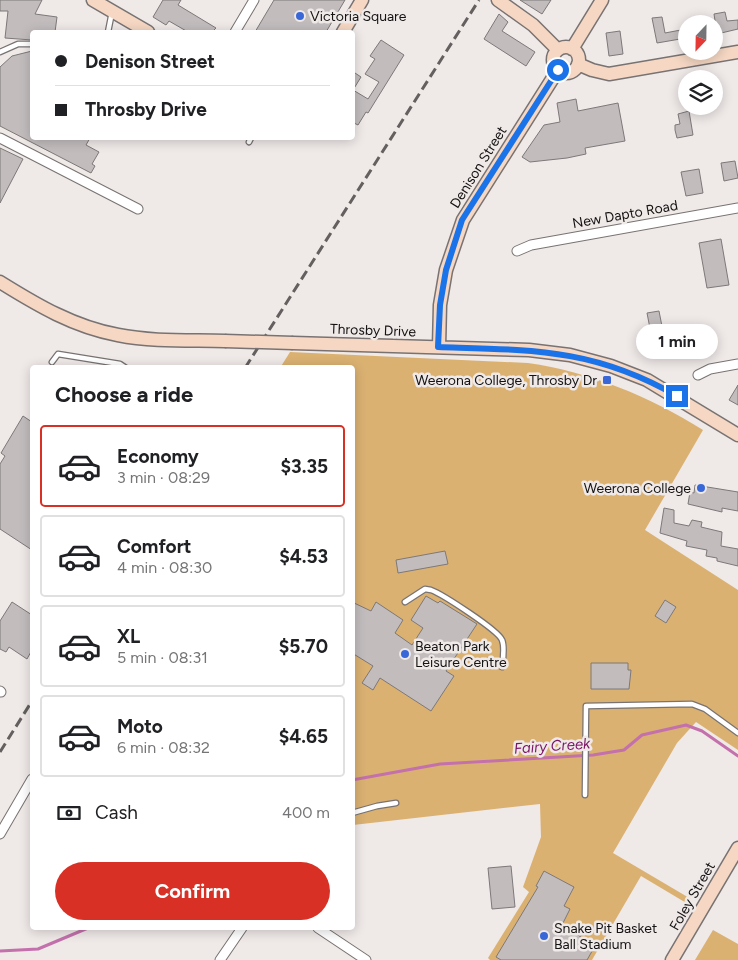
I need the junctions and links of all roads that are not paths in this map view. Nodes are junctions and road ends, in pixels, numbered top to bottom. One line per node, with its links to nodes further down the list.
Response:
1 (93, 0): 6 (main road)
2 (254, 0): 9 (street)
3 (362, 0): 10 (main road)
4 (498, 0): 13 (main road)
5 (602, 0): 12 (main road)
6 (112, 12): 7 (lane); 8 (main road)
7 (108, 30)
8 (144, 30)
9 (236, 30)
10 (344, 30)
11 (30, 44): 14 (lane)
12 (572, 49): 13 (main road); 16 (main road)
13 (558, 50): 17 (main road)
14 (0, 52)
15 (738, 52): 16 (main road)
16 (578, 64): 17 (main road)
17 (558, 70): 23 (main road, Denison Street)
18 (0, 138): 20 (street)
19 (738, 208): 21 (street, New Dapto Road)
20 (138, 209)
21 (517, 251)
22 (0, 282): 23 (main road, Throsby Drive, bridge)
23 (438, 347): 28 (main road, Throsby Drive)
24 (52, 362): 26 (lane)
25 (738, 364): 27 (street)
26 (122, 365)
27 (698, 375)
28 (738, 435)
29 (405, 602): 30 (lane)
30 (502, 667)
31 (738, 733): 33 (lane)
32 (30, 782): 36 (street)
33 (585, 795)
34 (396, 804): 35 (lane)
35 (355, 812)
36 (0, 834)
37 (738, 848): 42 (main road, Foley Street)
38 (241, 930): 40 (street)
39 (321, 930): 41 (street)
40 (220, 960)
41 (366, 960)
42 (672, 960)

